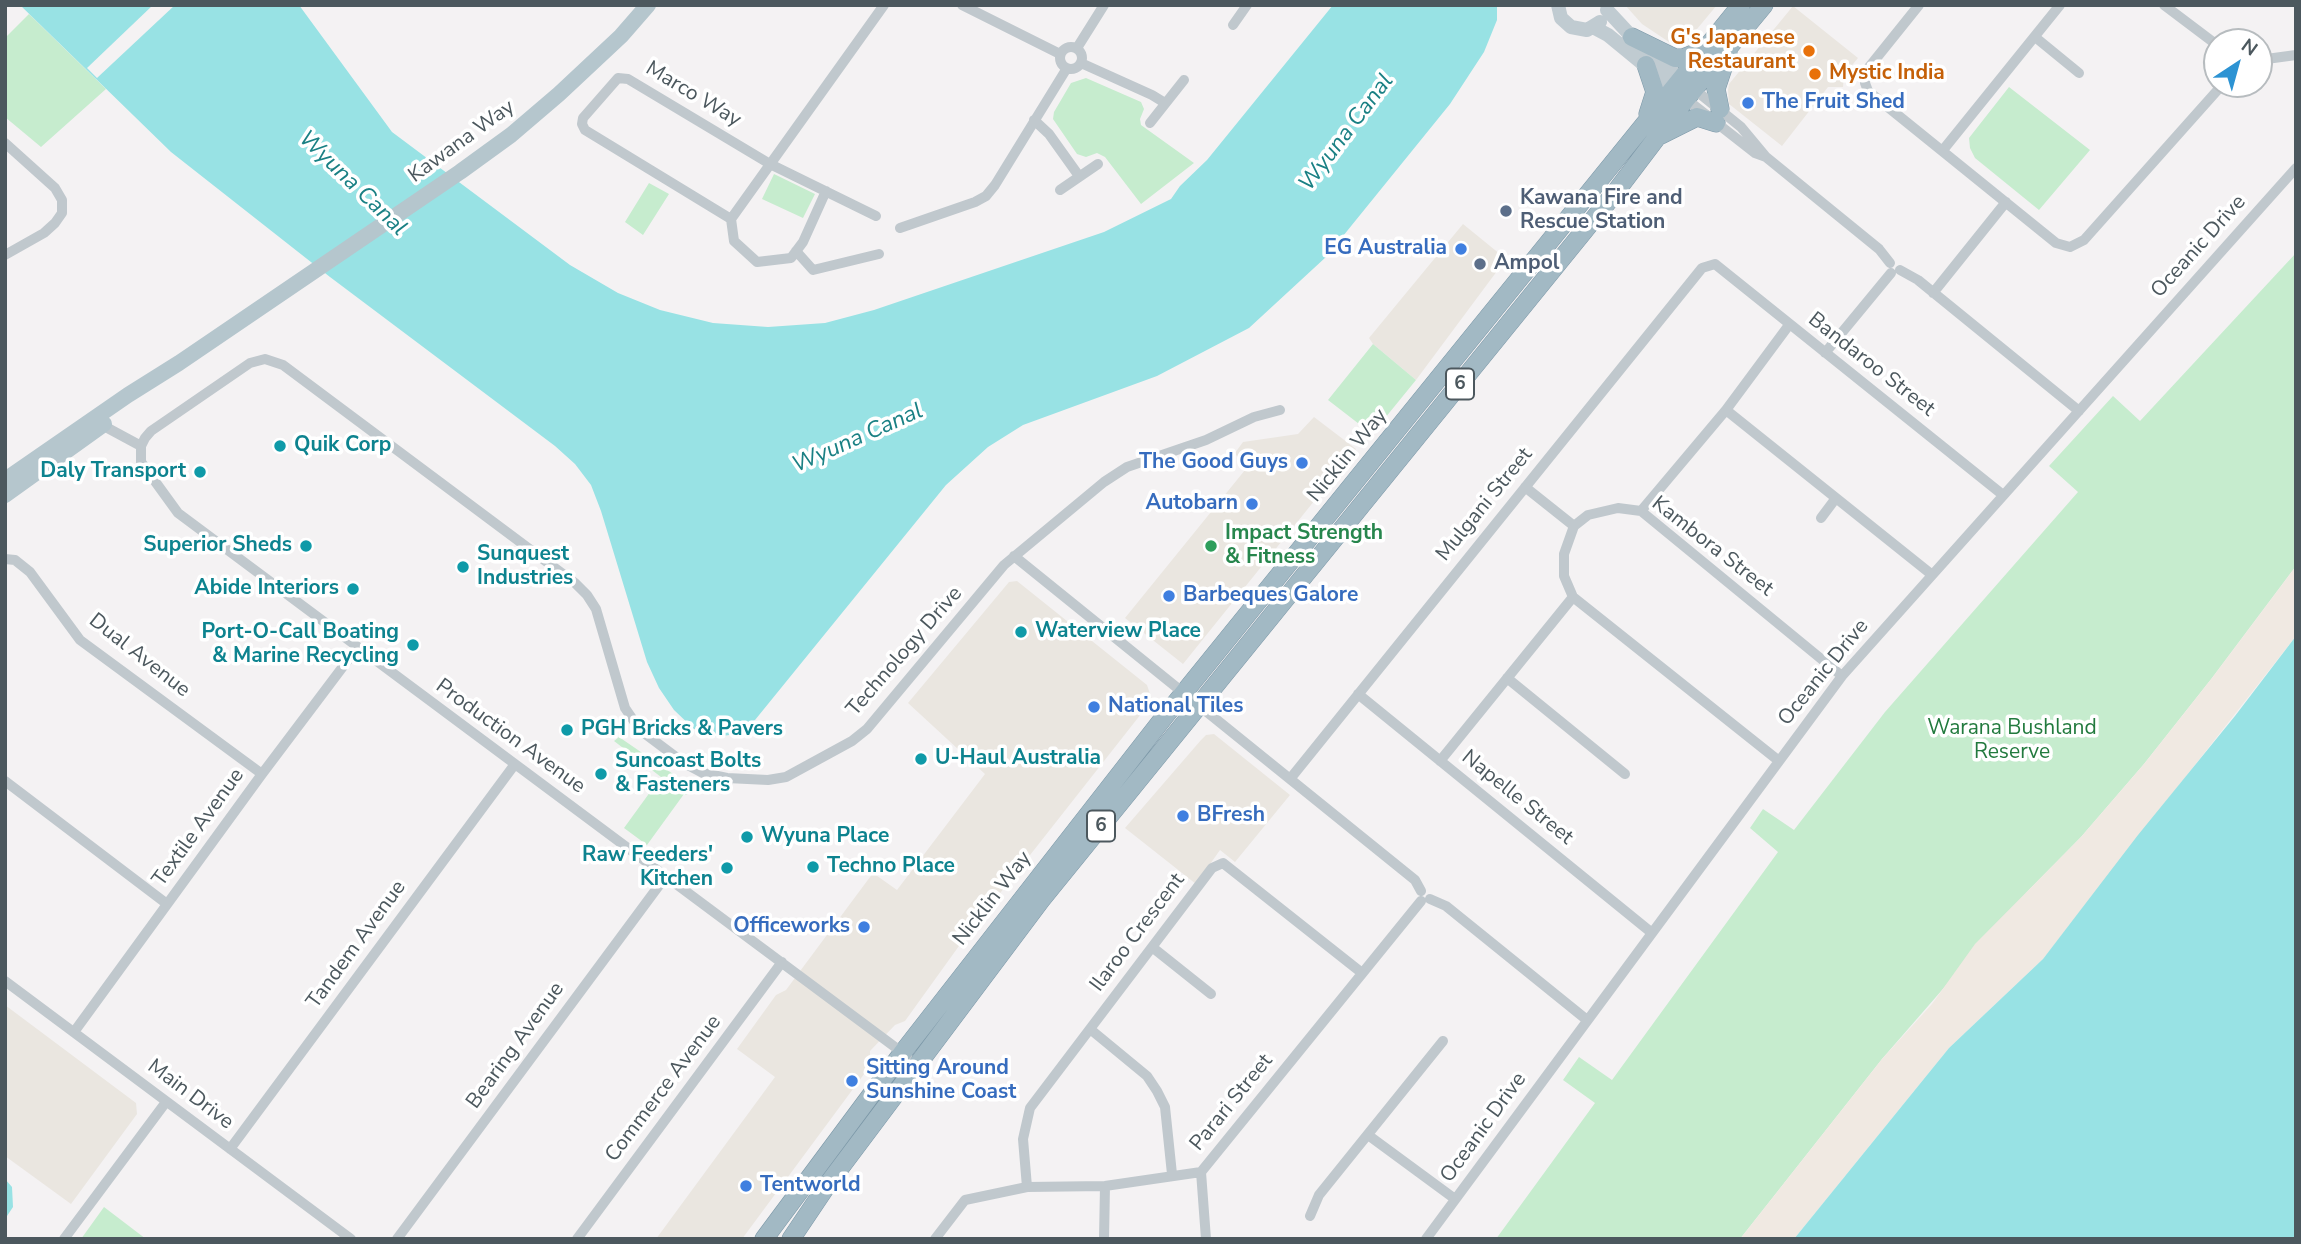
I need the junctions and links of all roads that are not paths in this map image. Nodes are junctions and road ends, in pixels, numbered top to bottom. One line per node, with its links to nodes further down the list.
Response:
1 (648, 5): 56 (main road, Kawana Way)
2 (884, 5): 38 (street)
3 (962, 5): 21 (street)
4 (1104, 5): 20 (street)
5 (1247, 5): 13 (street)
6 (1741, 5): 18 (highway, Nicklin Way / 6)
7 (1764, 5): 19 (highway, Nicklin Way / 6)
8 (1919, 5): 37 (street)
9 (2060, 5): 17 (street)
10 (2164, 5): 15 (street)
11 (1556, 7): 14 (main road)
12 (1607, 8): 14 (main road); 16 (main road)
13 (1233, 25)
14 (1594, 27): 25 (main road)
15 (2203, 34)
16 (1632, 37): 18 (highway); 29 (main road)
17 (2035, 37): 27 (street); 37 (street)
18 (1708, 47): 29 (highway, Nicklin Way / 6)
19 (1730, 47): 29 (highway, Nicklin Way / 6); 32 (highway)
20 (1077, 48): 21 (street); 24 (street)
21 (1060, 54): 26 (street)
22 (2296, 55): 23 (street)
23 (2273, 58)
24 (1082, 63): 26 (street); 31 (street)
25 (1646, 65): 29 (main road); 35 (highway)
26 (1066, 68): 33 (street)
27 (2079, 73)
28 (1184, 80): 31 (street)
29 (1684, 89): 32 (street); 35 (highway, Nicklin Way / 6)
30 (2211, 98): 44 (street)
31 (1165, 103): 34 (street)
32 (1718, 116): 35 (highway); 52 (street)
33 (1034, 120): 41 (street); 47 (street)
34 (1150, 123)
35 (1650, 132): 77 (highway, Nicklin Way / 6); 79 (highway, Nicklin Way / 6)
36 (5, 143): 50 (street)
37 (1943, 150): 44 (street)
38 (770, 164): 43 (street); 46 (street); 46 (street, Marco Way)
39 (1098, 164): 41 (street)
40 (2296, 168): 59 (street, Oceanic Drive)
41 (1079, 176): 42 (street)
42 (1060, 190)
43 (826, 191): 45 (street); 48 (street)
44 (2006, 202): 53 (street)
45 (876, 216)
46 (731, 219): 48 (street)
47 (900, 228)
48 (796, 251): 49 (street)
49 (879, 254)
50 (5, 255)
51 (1715, 264): 54 (street, Bandaroo Street); 63 (street, Mulgani Street)
52 (1893, 269): 53 (street); 55 (street)
53 (1933, 293): 59 (street)
54 (1789, 326): 55 (street, Bandaroo Street); 58 (street)
55 (1825, 353): 65 (street, Bandaroo Street)
56 (179, 363): 60 (main road, Kawana Way); 62 (main road, Kawana Way)
57 (1280, 410): 70 (street, Technology Drive)
58 (1726, 410): 66 (street); 67 (street)
59 (2079, 411): 65 (street, Oceanic Drive)
60 (103, 425): 61 (street); 64 (main road, Kawana Way)
61 (141, 446): 70 (street, Technology Drive); 74 (street, Production Avenue)
62 (5, 480)
63 (1525, 487): 69 (street); 78 (street, Mulgani Street)
64 (5, 495)
65 (2003, 495): 72 (street, Oceanic Drive)
66 (1836, 498): 68 (street); 72 (street)
67 (1641, 511): 69 (street, Kambora Street); 75 (street, Kambora Street)
68 (1821, 518)
69 (1574, 526): 73 (street)
70 (1014, 556): 77 (street)
71 (5, 559): 83 (street, Dual Avenue)
72 (1931, 574): 75 (street, Oceanic Drive)
73 (1573, 597): 76 (street); 81 (street)
74 (357, 648): 82 (street, Production Avenue); 83 (street, Textile Avenue)
75 (1842, 676): 81 (street, Oceanic Drive)
76 (1507, 678): 80 (street); 84 (street)
77 (1184, 693): 79 (street); 100 (highway, Nicklin Way / 6)
78 (1357, 694): 80 (street, Napelle Street); 85 (street, Mulgani Street)
79 (1200, 705): 85 (street); 101 (highway, Nicklin Way / 6)
80 (1440, 761): 90 (street, Napelle Street)
81 (1779, 761): 90 (street, Oceanic Drive)
82 (515, 764): 87 (street, Production Avenue); 104 (street, Tandem Avenue)
83 (262, 774): 89 (street, Textile Avenue)
84 (1625, 774)
85 (1290, 779): 88 (street)
86 (5, 781): 89 (street)
87 (666, 876): 92 (street, Production Avenue); 113 (street, Bearing Avenue)
88 (1424, 897): 93 (street, Parari Street); 96 (street)
89 (167, 904): 98 (street, Textile Avenue)
90 (1652, 933): 96 (street, Oceanic Drive)
91 (1152, 947): 93 (street, Ilaroo Crescent); 95 (street); 97 (street, Ilaroo Crescent)
92 (782, 962): 100 (street, Production Avenue); 114 (street, Commerce Avenue)
93 (1362, 973): 105 (street, Parari Street)
94 (5, 981): 98 (street, Main Drive)
95 (1211, 994)
96 (1587, 1020): 109 (street, Oceanic Drive)
97 (1090, 1030): 106 (street); 108 (street, Ilaroo Crescent)
98 (74, 1032): 102 (street, Main Drive)
99 (1443, 1041): 103 (street)
100 (903, 1052): 101 (street, Production Avenue); 115 (highway, Nicklin Way / 6)
101 (919, 1065): 116 (highway, Nicklin Way / 6)
102 (166, 1102): 104 (street, Main Drive); 111 (street)
103 (1368, 1135): 109 (street); 110 (street)
104 (230, 1149): 112 (street, Main Drive)
105 (1201, 1171): 106 (street, Parari Street); 119 (street)
106 (1172, 1174): 107 (street, Parari Street)
107 (1105, 1186): 108 (street, Parari Street); 118 (street)
108 (1027, 1187): 117 (street, Parari Street)
109 (1455, 1199): 120 (street, Oceanic Drive)
110 (1310, 1216)
111 (64, 1239)
112 (351, 1239)
113 (397, 1239)
114 (577, 1239)
115 (764, 1239)
116 (791, 1239)
117 (935, 1239)
118 (1104, 1239)
119 (1206, 1239)
120 (1426, 1239)

